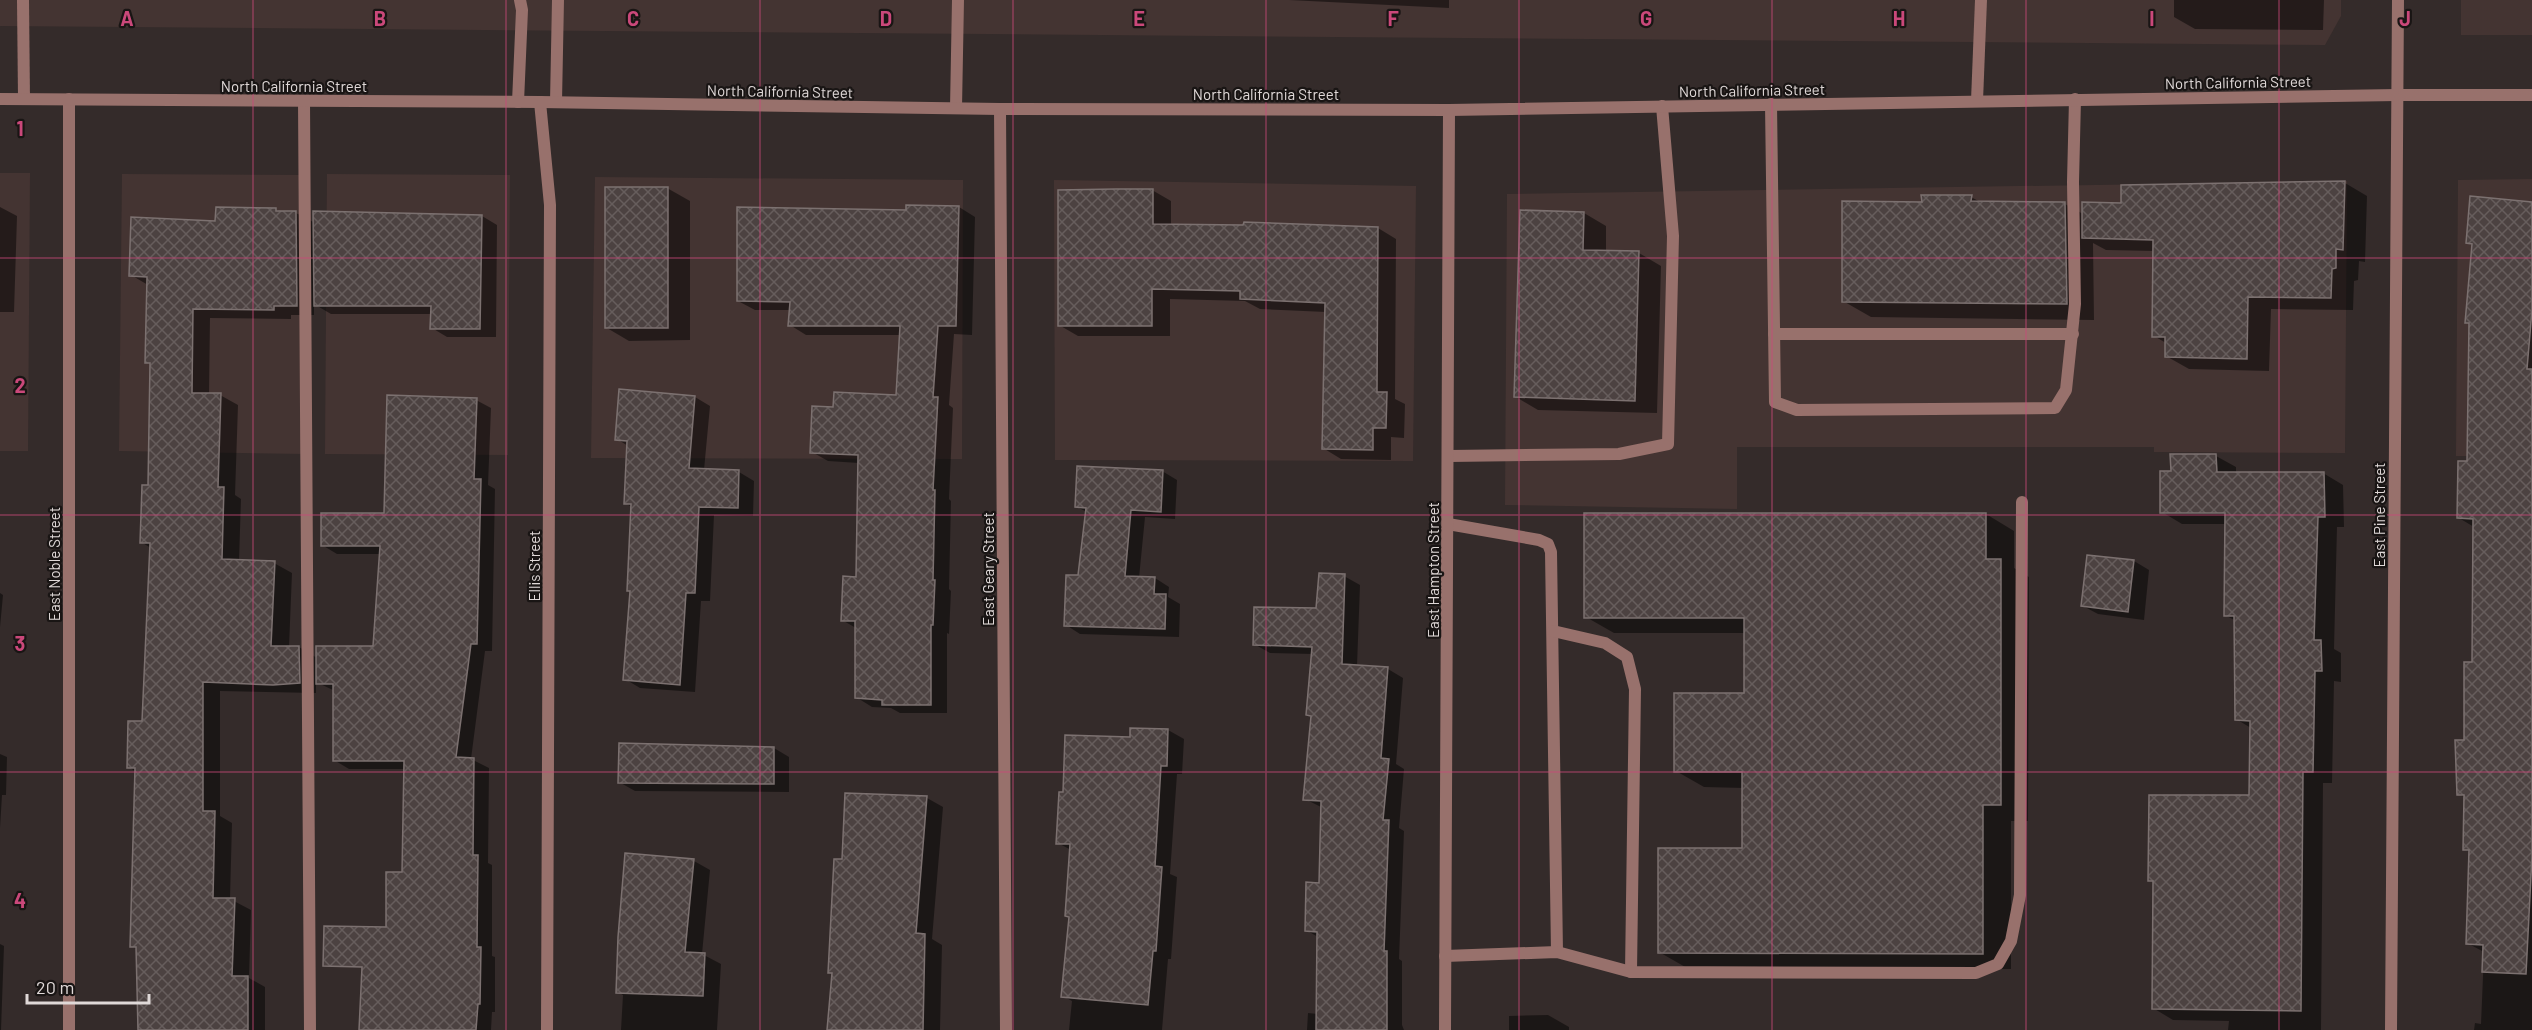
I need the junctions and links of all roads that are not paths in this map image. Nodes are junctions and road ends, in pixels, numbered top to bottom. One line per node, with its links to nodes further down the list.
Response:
1 (23, 0): 10 (street)
2 (520, 0): 15 (street)
3 (558, 0): 17 (street)
4 (958, 0): 20 (street)
5 (1980, 0): 14 (street)
6 (2398, 0): 7 (street, East Pine Street)
7 (2397, 95): 8 (street, North California Street); 12 (street, North California Street); 37 (street, East Pine Street)
8 (2532, 95)
9 (0, 99): 10 (street, North California Street)
10 (24, 99): 11 (street, North California Street)
11 (69, 99): 13 (street, North California Street); 32 (street, East Noble Street)
12 (2075, 99): 14 (street, North California Street); 24 (street)
13 (304, 101): 15 (street, North California Street); 33 (street)
14 (1977, 101): 18 (street, North California Street)
15 (518, 102): 16 (street, North California Street)
16 (540, 102): 17 (street, North California Street); 34 (street, Ellis Street)
17 (556, 102): 20 (street, North California Street)
18 (1771, 104): 19 (street, North California Street); 23 (street)
19 (1662, 106): 22 (street, North California Street); 25 (street)
20 (956, 108): 21 (street, North California Street)
21 (1000, 109): 22 (street, North California Street); 35 (street, East Geary Street)
22 (1449, 110): 25 (street, East Hampton Street)
23 (1774, 334): 24 (street); 24 (street)
24 (2073, 334)
25 (1449, 456): 27 (street, East Hampton Street)
26 (2022, 502): 31 (street)
27 (1448, 524): 28 (street); 30 (street, East Hampton Street)
28 (1553, 631): 29 (street); 31 (street)
29 (1557, 952): 30 (street); 31 (street)
30 (1445, 956): 36 (street, East Hampton Street)
31 (1631, 972)
32 (69, 1030)
33 (310, 1030)
34 (547, 1030)
35 (1006, 1030)
36 (1445, 1030)
37 (2391, 1030)

